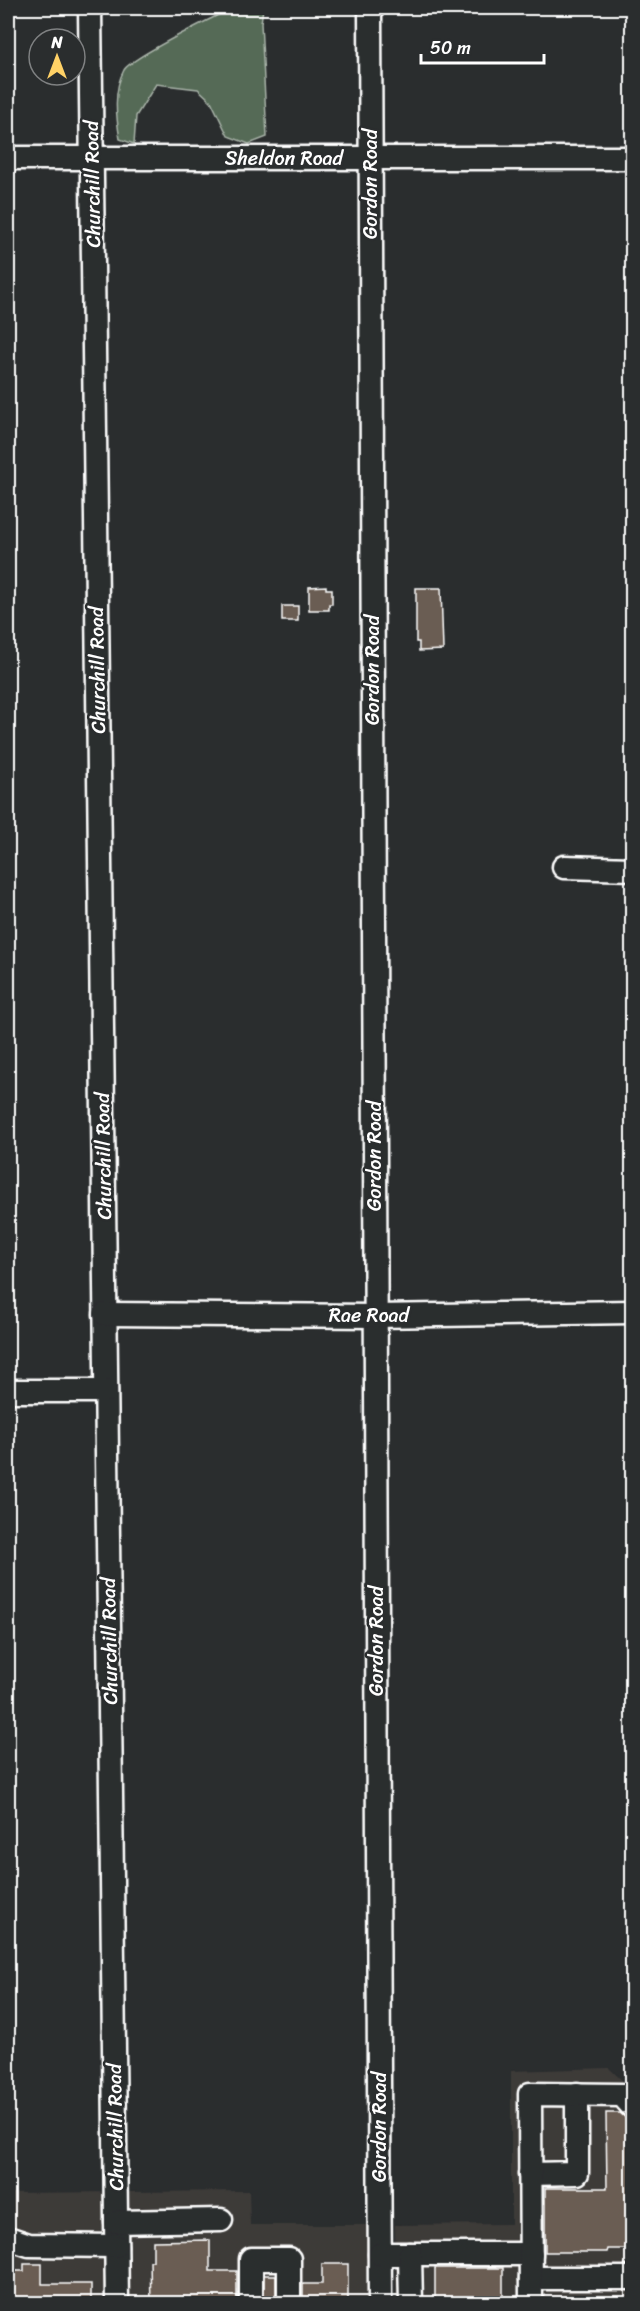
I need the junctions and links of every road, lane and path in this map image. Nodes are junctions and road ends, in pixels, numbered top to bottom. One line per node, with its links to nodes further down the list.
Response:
1 (90, 8): 5 (street, Churchill Road)
2 (370, 8): 3 (street, Gordon Road)
3 (370, 157): 5 (street, Sheldon Road); 6 (street, Sheldon Road); 11 (street, Gordon Road)
4 (8, 158): 5 (street, Sheldon Road)
5 (92, 158): 10 (street, Churchill Road)
6 (633, 158)
7 (564, 867): 8 (street)
8 (633, 869)
9 (633, 1312): 11 (street, Rae Road)
10 (105, 1314): 11 (street, Rae Road); 13 (street, Churchill Road)
11 (375, 1316): 21 (street, Gordon Road)
12 (8, 1391): 13 (street)
13 (106, 1391): 18 (street, Churchill Road)
14 (577, 2094): 15 (street); 16 (street); 16 (street)
15 (633, 2106)
16 (530, 2174): 23 (street)
17 (221, 2220): 18 (street)
18 (116, 2222): 20 (street, Churchill Road)
19 (8, 2238): 20 (street)
20 (116, 2246): 26 (street, Churchill Road)
21 (380, 2254): 22 (street); 29 (street, Gordon Road)
22 (410, 2254): 23 (street); 30 (street)
23 (531, 2254): 24 (street)
24 (531, 2278): 25 (street); 31 (street)
25 (633, 2278)
26 (117, 2304)
27 (251, 2304): 28 (street)
28 (290, 2304)
29 (380, 2304)
30 (411, 2304)
31 (531, 2304)

